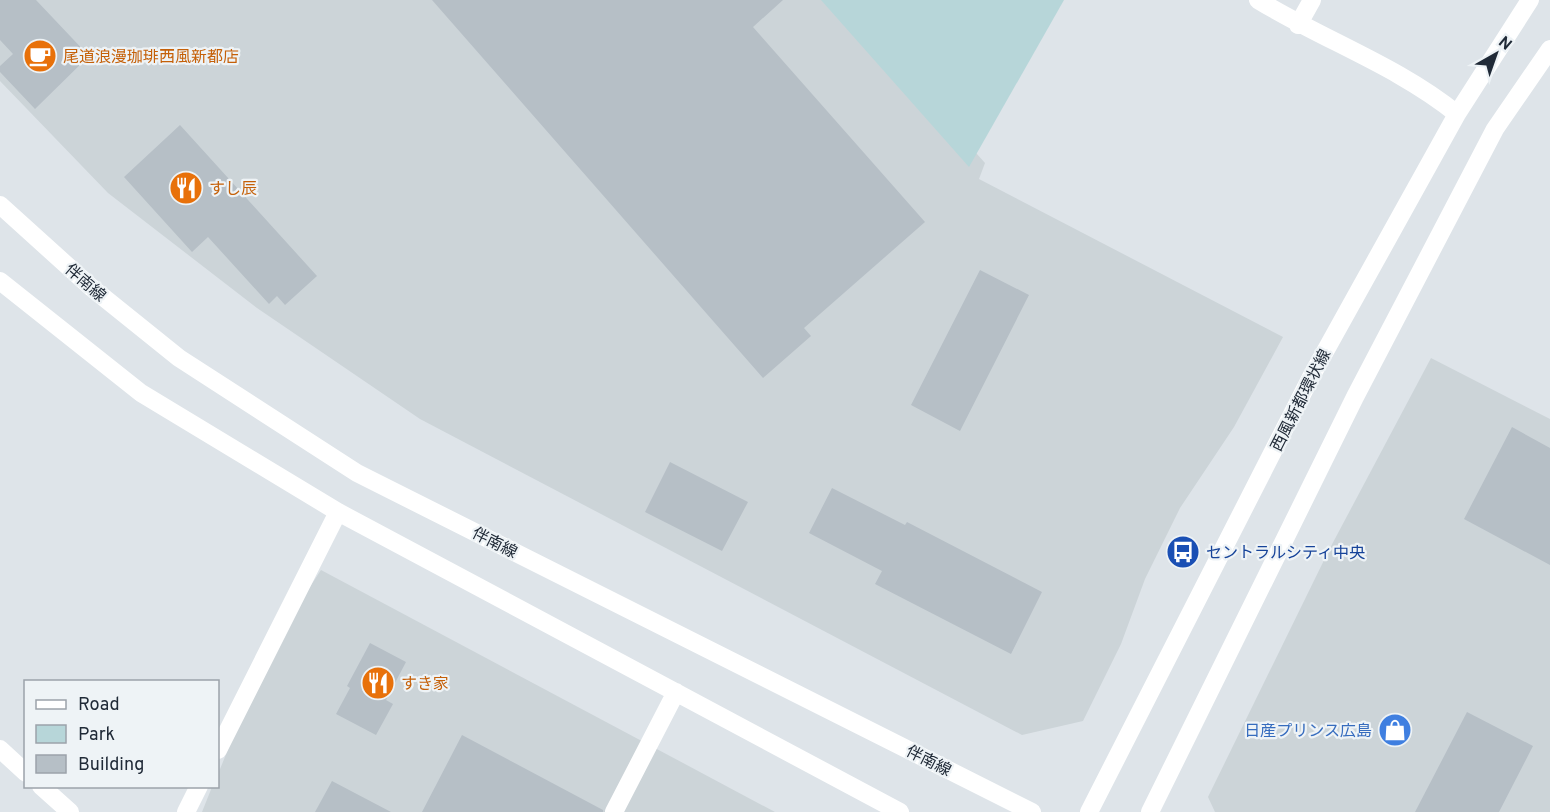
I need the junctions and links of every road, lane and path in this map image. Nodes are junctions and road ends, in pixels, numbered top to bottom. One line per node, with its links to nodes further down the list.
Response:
1 (1258, 0): 4 (street)
2 (1312, 0): 4 (street)
3 (1530, 0): 6 (street, 西風新都環状線)
4 (1298, 25): 6 (street)
5 (1550, 49): 22 (street)
6 (1457, 114): 21 (street, 西風新都環状線)
7 (0, 205): 20 (street, 伴南線)
8 (0, 281): 9 (street)
9 (338, 512): 10 (street); 11 (street)
10 (676, 692): 18 (street); 19 (street)
11 (219, 748)
12 (0, 749): 13 (street)
13 (24, 771)
14 (43, 788): 16 (street)
15 (198, 788): 17 (street)
16 (70, 812)
17 (186, 812)
18 (614, 812)
19 (900, 812)
20 (1032, 812)
21 (1089, 812)
22 (1150, 812)

